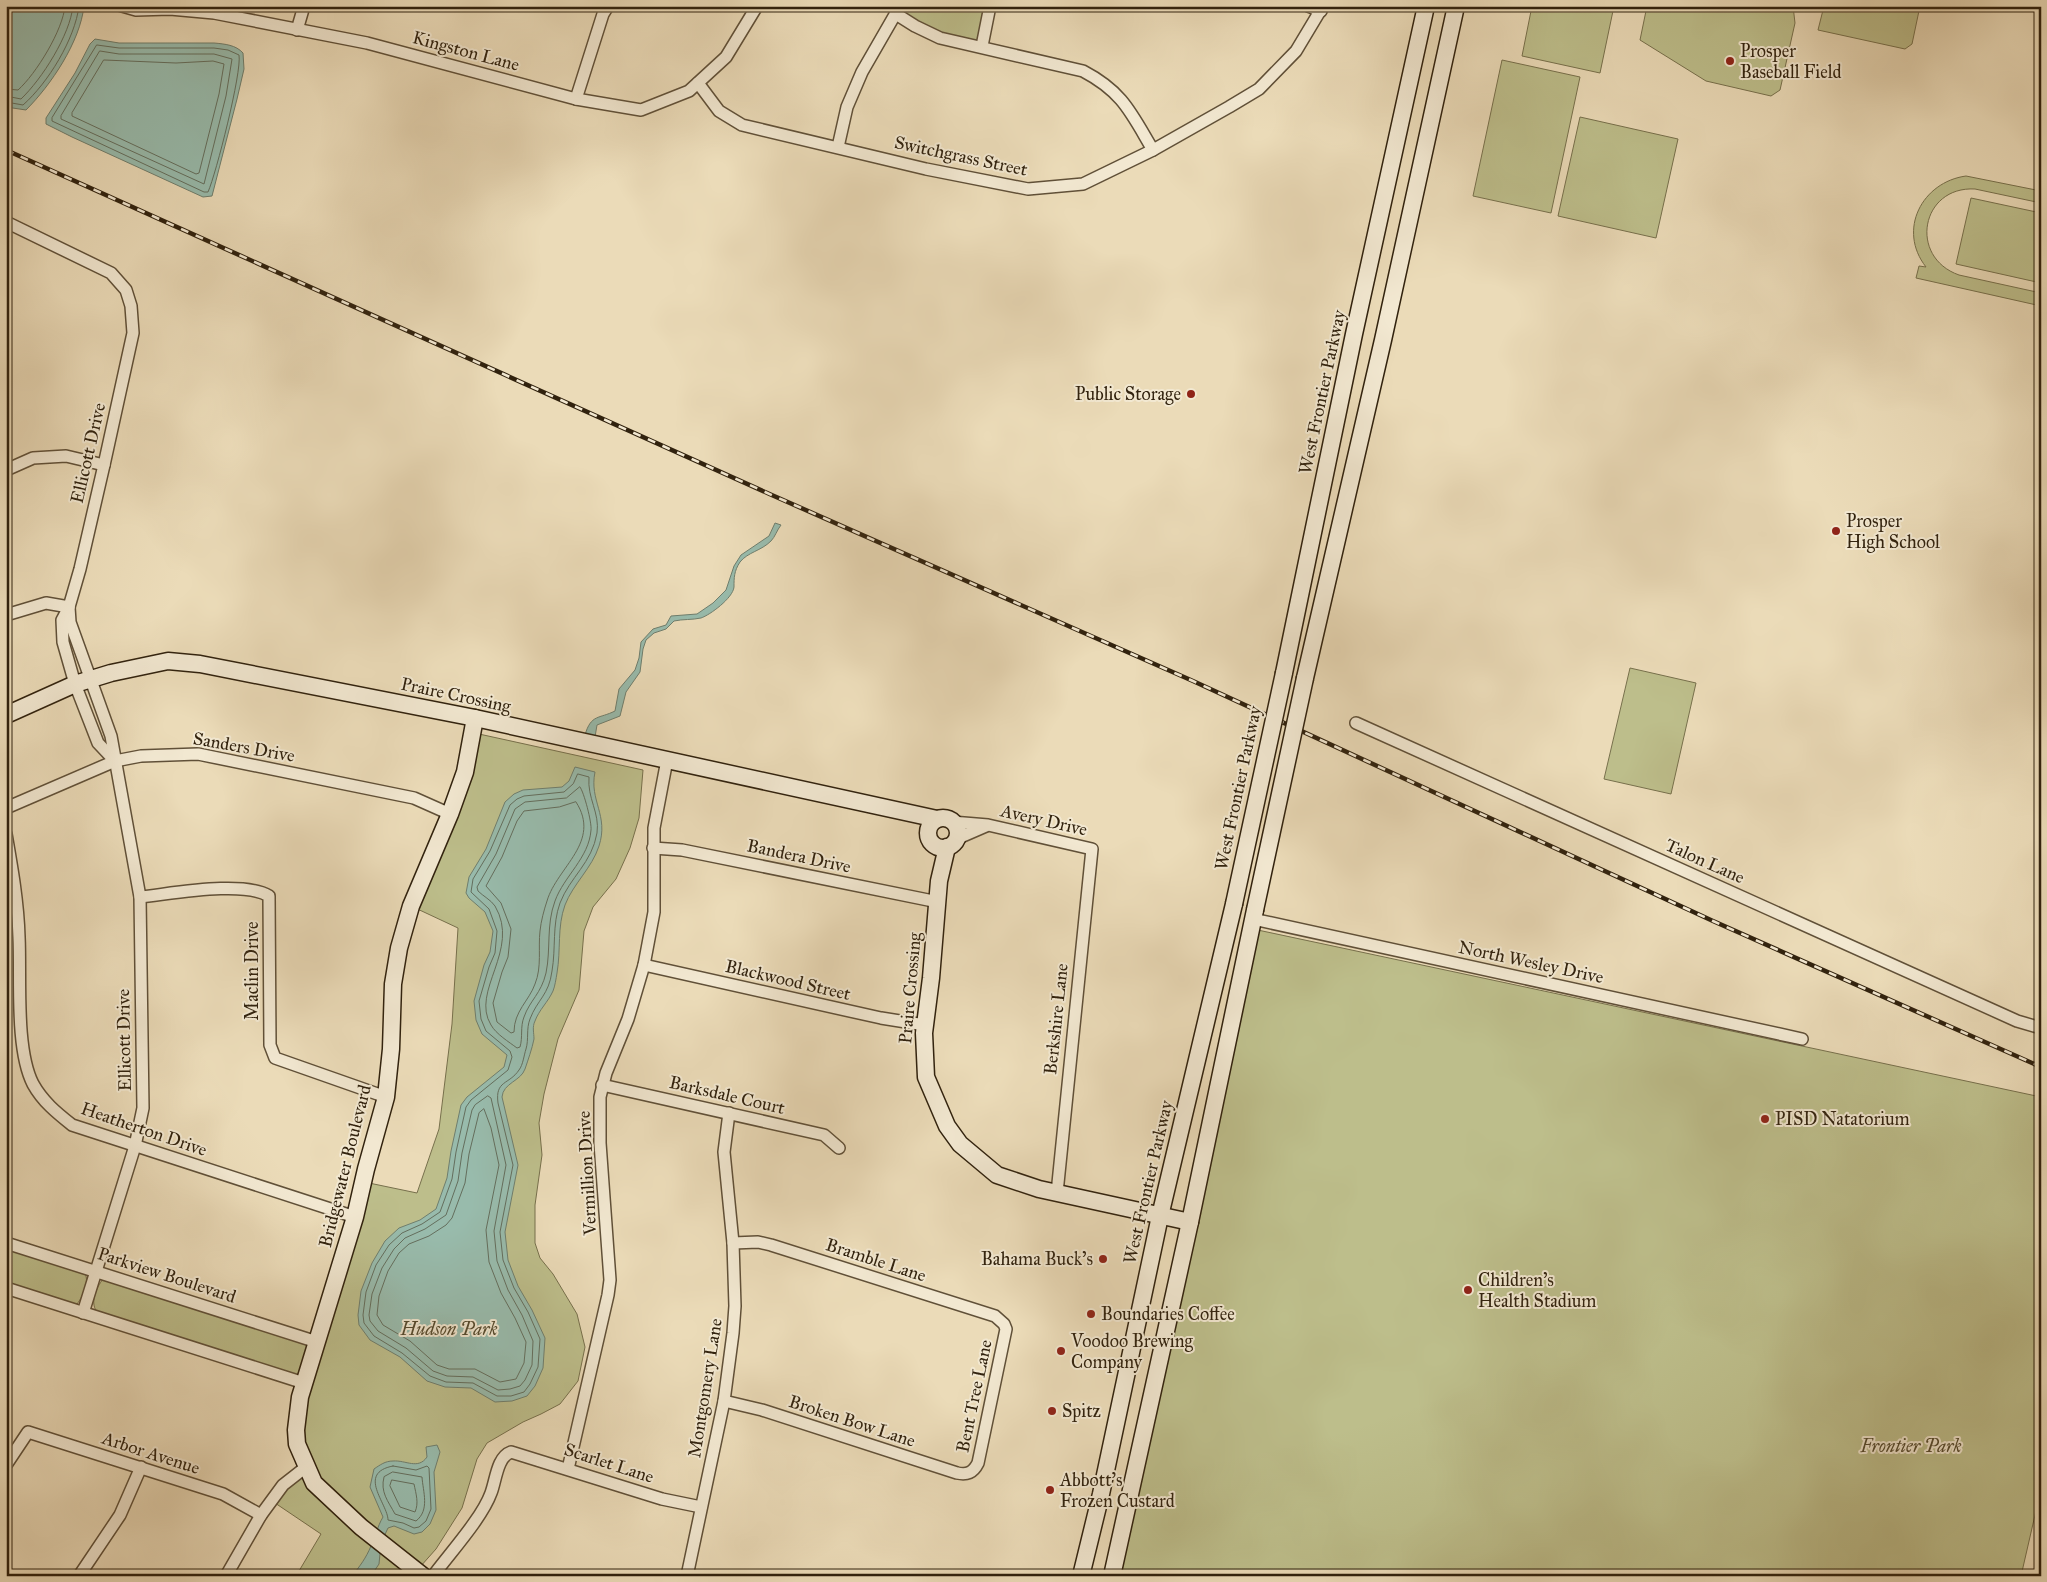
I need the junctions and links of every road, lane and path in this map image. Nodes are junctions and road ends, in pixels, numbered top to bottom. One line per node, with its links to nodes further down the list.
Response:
1 (122, 6): 11 (street, Kingston Lane)
2 (304, 6): 11 (street)
3 (608, 6): 14 (street)
4 (757, 6): 13 (street, Kingston Lane)
5 (990, 6): 12 (street)
6 (1308, 6): 9 (street)
7 (1426, 6): 48 (street, West Frontier Parkway, bridge)
8 (1456, 6): 37 (street, bridge)
9 (1322, 9): 16 (street, Switchgrass Street)
10 (898, 10): 12 (street); 15 (street)
11 (297, 30): 14 (street, Kingston Lane)
12 (982, 46): 16 (street)
13 (698, 83): 14 (street, Kingston Lane); 15 (street, Switchgrass Street)
14 (576, 99)
15 (838, 147): 16 (street, Switchgrass Street)
16 (1154, 150)
17 (6, 222): 18 (street, Ellicott Drive)
18 (104, 465): 19 (street); 20 (street, Ellicott Drive)
19 (6, 470)
20 (69, 607): 21 (street); 22 (street, Ellicott Drive); 22 (street, Ellicott Drive)
21 (6, 615)
22 (83, 681): 23 (street, Praire Crossing); 24 (street, Praire Crossing); 27 (street, Ellicott Drive); 27 (street, Ellicott Drive)
23 (6, 715)
24 (475, 718): 26 (street, Praire Crossing); 29 (street, Bridgewater Boulevard)
25 (1356, 723): 40 (street, Talon Lane)
26 (668, 760): 32 (street, Praire Crossing); 33 (street, Vermillion Drive)
27 (115, 761): 28 (street, Sanders Drive); 29 (street, Sanders Drive); 35 (street, Ellicott Drive)
28 (6, 808)
29 (450, 814): 43 (street, Bridgewater Boulevard)
30 (988, 826): 32 (street, Avery Drive); 32 (street, Avery Drive); 34 (street, Avery Drive)
31 (6, 834): 45 (street, Heatherton Drive)
32 (942, 834): 36 (street, Praire Crossing)
33 (653, 848): 36 (street, Bandera Drive); 38 (street, Vermillion Drive)
34 (1092, 849): 47 (street, Berkshire Lane)
35 (140, 897): 43 (street, Maclin Drive); 45 (street, Ellicott Drive)
36 (938, 902): 39 (street, Praire Crossing)
37 (1254, 915): 41 (street, North Wesley Drive); 50 (street)
38 (644, 966): 39 (street, Blackwood Street); 42 (street, Vermillion Drive)
39 (925, 1025): 47 (street, Praire Crossing)
40 (2041, 1028)
41 (1802, 1039)
42 (602, 1085): 44 (street, Barksdale Court); 63 (street, Vermillion Drive)
43 (386, 1097): 49 (street, Bridgewater Boulevard)
44 (729, 1114): 46 (street, Barksdale Court); 52 (street, Montgomery Lane)
45 (135, 1146): 49 (street, Heatherton Drive); 53 (street, Ellicott Drive)
46 (839, 1148)
47 (1057, 1193): 48 (street, Praire Crossing)
48 (1160, 1216): 50 (street, Praire Crossing); 72 (street, West Frontier Parkway)
49 (355, 1217): 57 (street, Bridgewater Boulevard)
50 (1190, 1222): 73 (street)
51 (6, 1242): 53 (street, Parkview Boulevard)
52 (733, 1243): 56 (street, Bramble Lane); 59 (street, Montgomery Lane)
53 (96, 1271): 55 (street, Ellicott Drive); 57 (street, Parkview Boulevard)
54 (6, 1288): 55 (street)
55 (83, 1313): 58 (street)
56 (1004, 1324): 64 (street, Bent Tree Lane)
57 (317, 1342): 58 (street, Bridgewater Boulevard)
58 (304, 1383): 61 (street, Bridgewater Boulevard)
59 (724, 1401): 64 (street, Broken Bow Lane); 65 (street, Montgomery Lane)
60 (6, 1465): 62 (street, Arbor Avenue)
61 (306, 1466): 66 (street); 69 (street, Bridgewater Boulevard)
62 (141, 1468): 66 (street, Arbor Avenue); 67 (street)
63 (568, 1469): 65 (street, Scarlet Lane); 70 (street, Scarlet Lane)
64 (970, 1473)
65 (701, 1508): 71 (street, Montgomery Lane)
66 (260, 1515): 68 (street)
67 (79, 1576)
68 (226, 1576)
69 (423, 1576)
70 (433, 1576)
71 (686, 1576)
72 (1082, 1576)
73 (1112, 1576)

